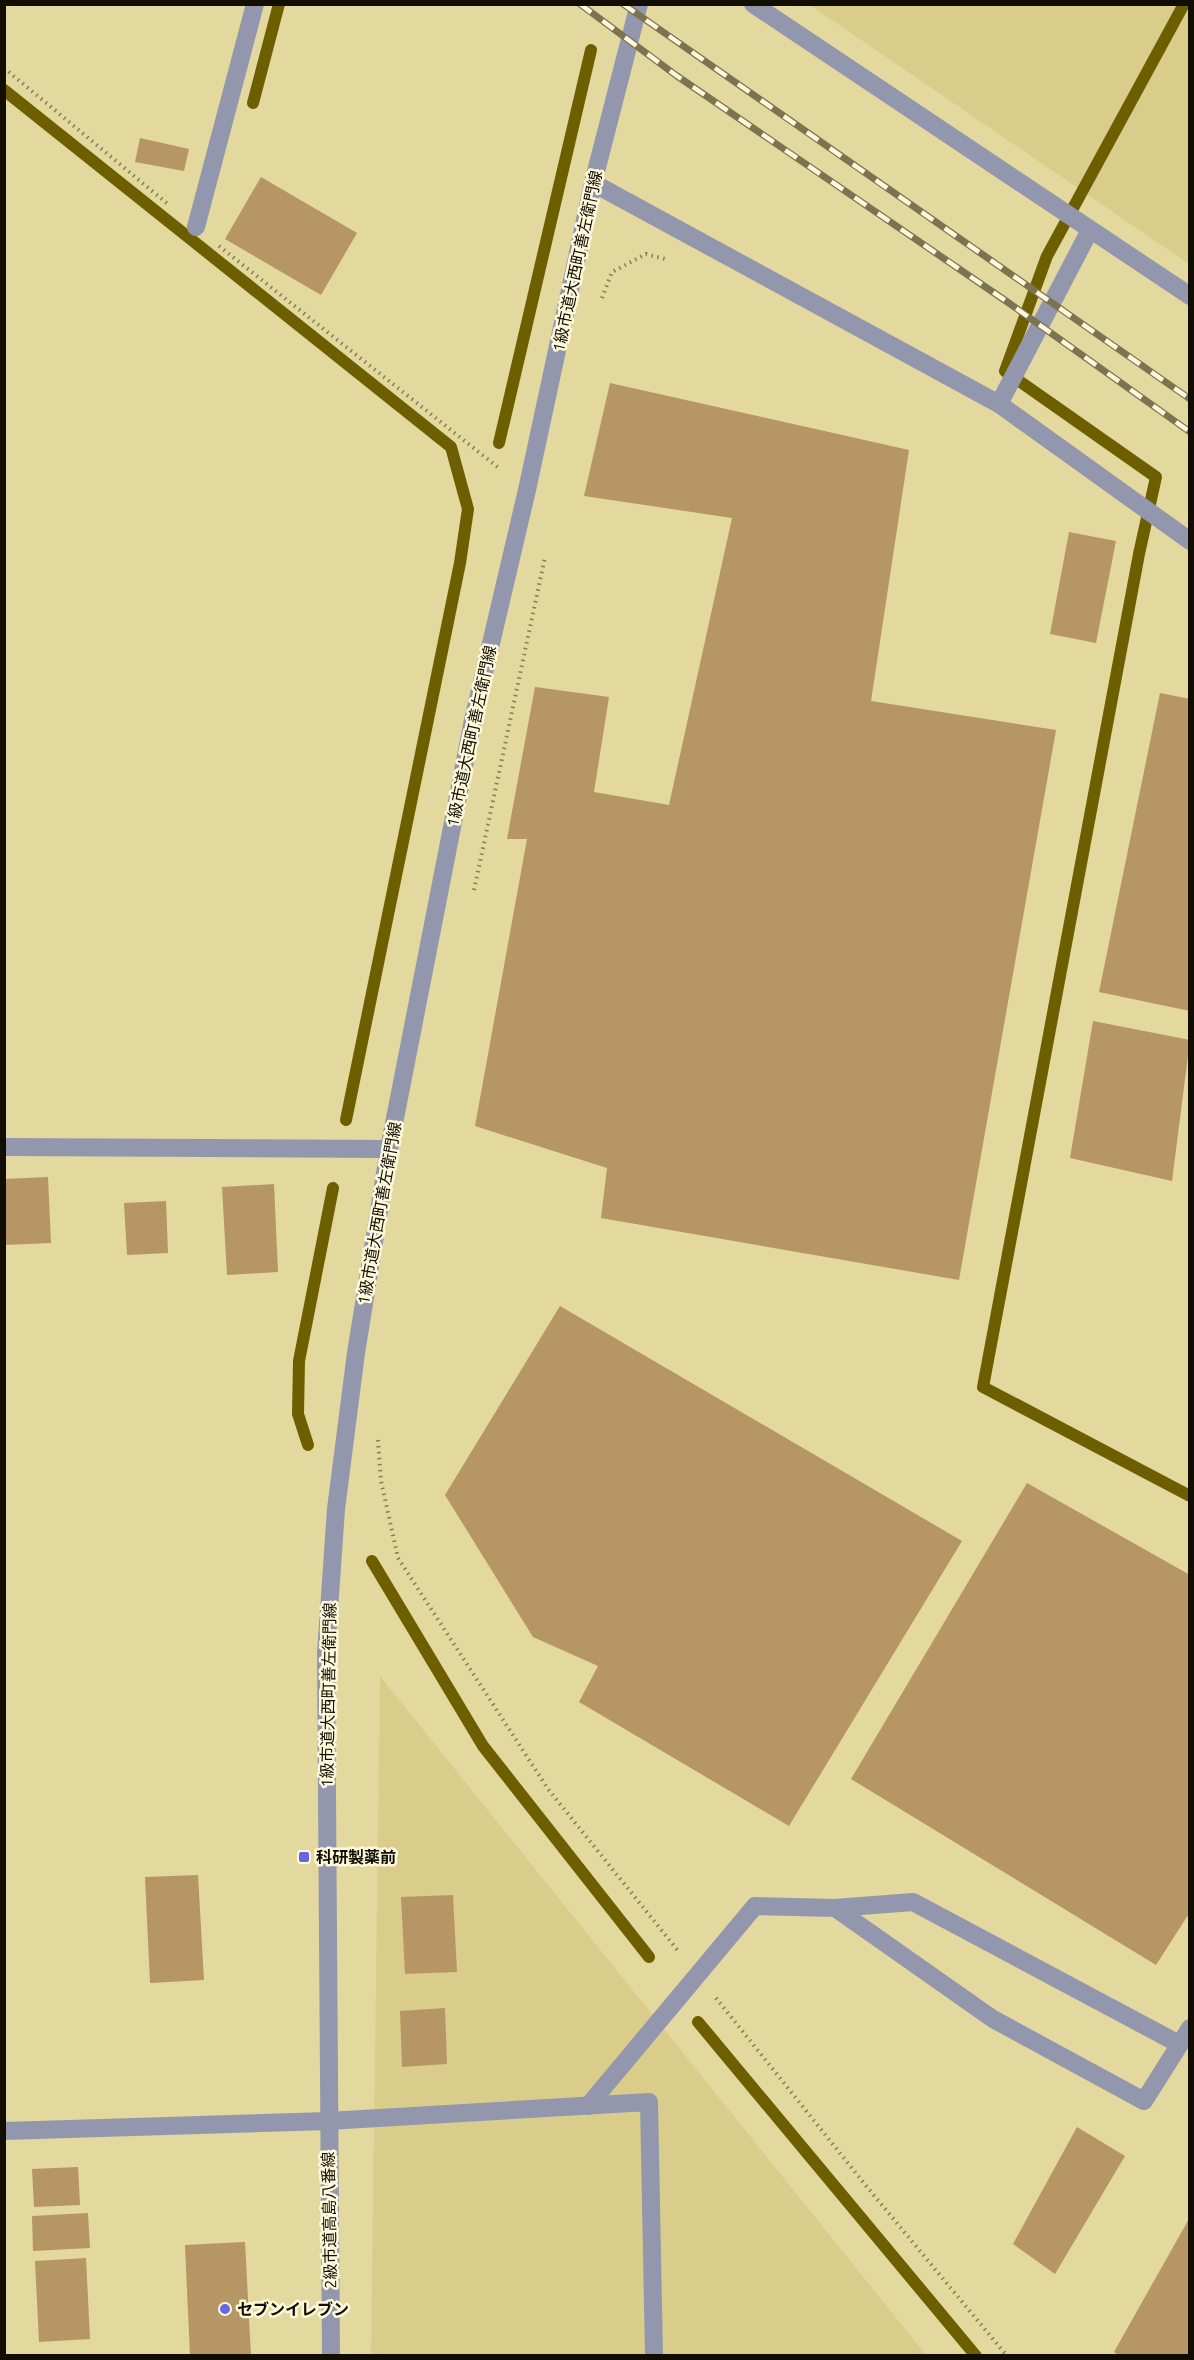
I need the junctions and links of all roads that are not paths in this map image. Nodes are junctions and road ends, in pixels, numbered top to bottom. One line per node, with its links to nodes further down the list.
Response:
1 (255, 4): 5 (street)
2 (639, 4): 4 (street, 1級市道大西町善左衛門線)
3 (753, 4): 6 (street)
4 (593, 183): 8 (street); 11 (street, 1級市道大西町善左衛門線)
5 (196, 227)
6 (1090, 230): 7 (street); 8 (street)
7 (1190, 296)
8 (999, 404): 9 (street)
9 (1190, 541)
10 (4, 1146): 11 (street)
11 (389, 1149): 16 (street, 1級市道大西町善左衛門線)
12 (835, 1908): 14 (street); 14 (street); 15 (street)
13 (1190, 2028): 14 (street)
14 (1179, 2044)
15 (588, 2106): 16 (street); 19 (street)
16 (328, 2121): 17 (street); 18 (street, 2級市道高島八番線)
17 (4, 2131)
18 (331, 2355)
19 (654, 2355)

